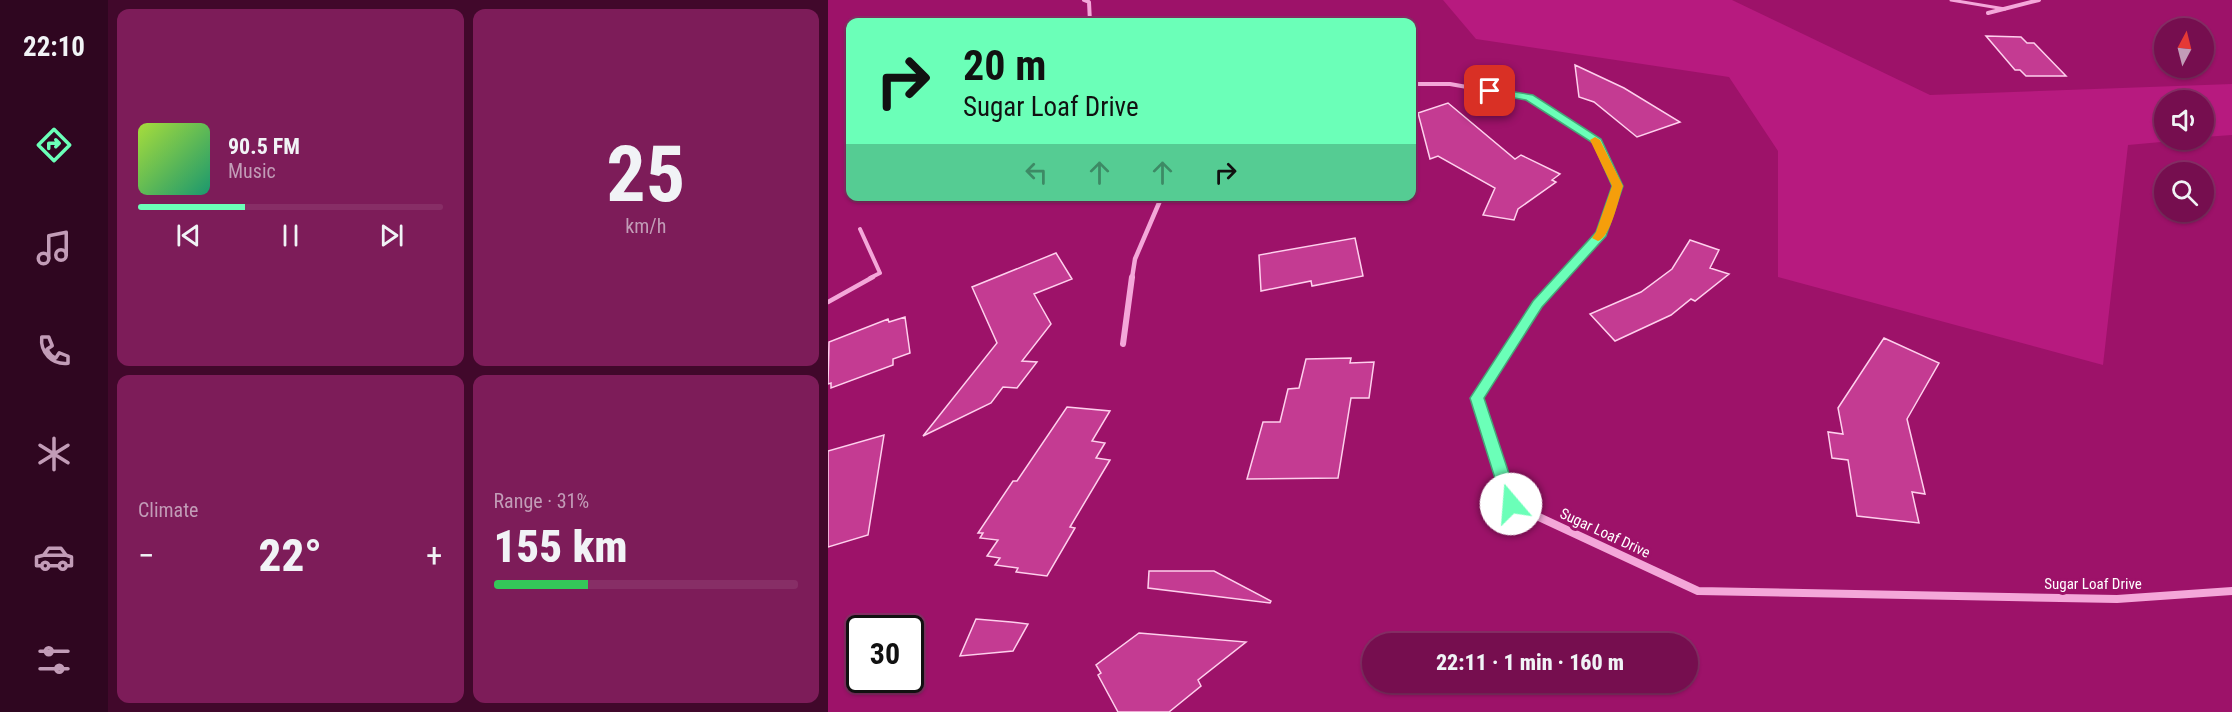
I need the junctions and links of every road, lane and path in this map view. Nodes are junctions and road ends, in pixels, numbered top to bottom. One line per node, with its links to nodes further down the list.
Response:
1 (1084, 0): 5 (street)
2 (1095, 0): 5 (street)
3 (1951, 0): 6 (lane)
4 (2039, 0): 6 (street)
5 (1089, 2): 8 (street)
6 (2006, 9): 7 (street)
7 (1988, 13)
8 (1089, 18)
9 (1416, 84): 14 (street, Sugar Loaf Drive)
10 (1160, 201): 13 (street)
11 (860, 230): 12 (lane)
12 (828, 302)
13 (1123, 344)
14 (2232, 591)

